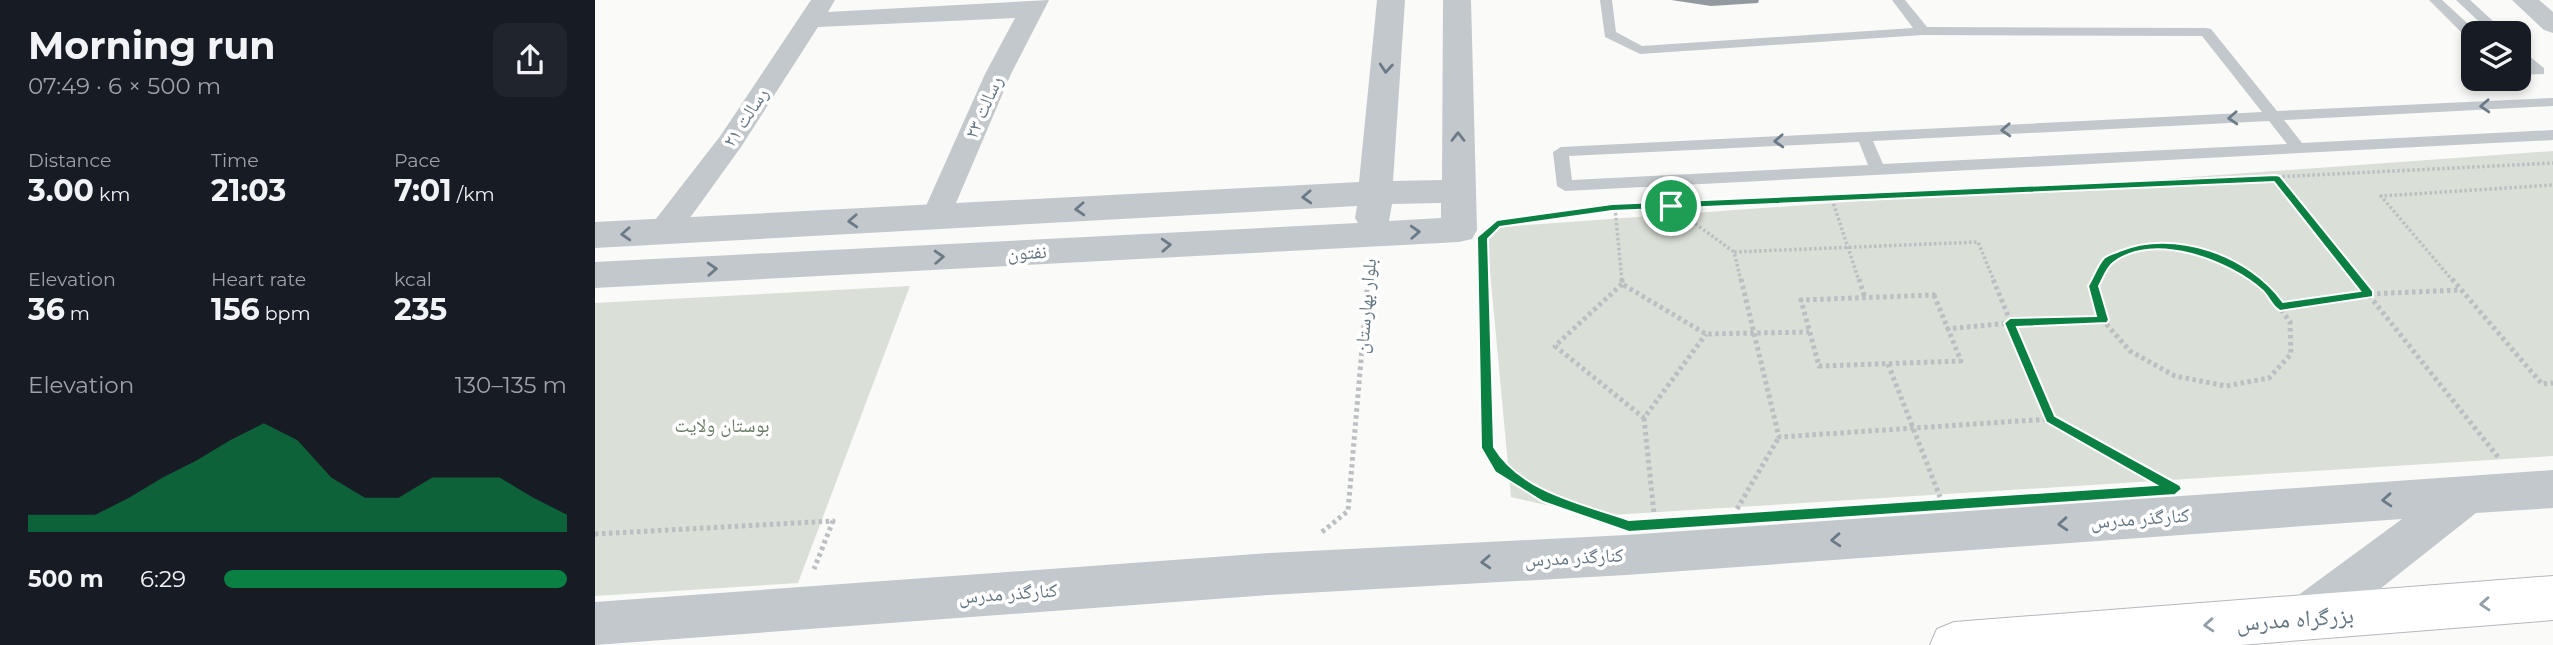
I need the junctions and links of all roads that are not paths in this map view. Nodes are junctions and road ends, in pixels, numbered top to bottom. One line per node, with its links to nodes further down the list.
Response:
1 (1391, 0): 24 (street, بلوار بهارستان, one-way to 24)
2 (1457, 0): 23 (street, one-way to 2)
3 (1607, 0): 14 (lane)
4 (1898, 0): 14 (lane)
5 (2435, 0): 11 (lane)
6 (2462, 0): 10 (lane)
7 (2524, 0): 13 (street)
8 (1034, 5): 9 (street); 25 (street, رسالت ۲۳)
9 (816, 10): 26 (street, رسالت ۲۱)
10 (2485, 21)
11 (2458, 22): 12 (lane)
12 (2461, 25)
13 (2553, 25)
14 (1923, 31): 18 (lane)
15 (2531, 63): 16 (lane)
16 (2531, 71)
17 (2553, 102): 18 (lane, one-way to 18)
18 (2272, 116): 20 (lane, one-way to 20); 21 (lane)
19 (2553, 135): 21 (lane)
20 (1864, 136): 22 (lane); 22 (lane, one-way to 22)
21 (2298, 148): 22 (lane)
22 (1878, 170)
23 (1458, 191): 24 (street, نفتون); 27 (street, نفتون, one-way to 23)
24 (1375, 193): 25 (street, نفتون, one-way to 25); 27 (street, بلوار بهارستان)
25 (936, 217): 26 (street, نفتون, one-way to 26)
26 (663, 232): 28 (street, نفتون, one-way to 28)
27 (1371, 234): 29 (street, نفتون, one-way to 27)
28 (595, 235)
29 (595, 275)
30 (2553, 489): 31 (street, کنارگذر مدرس)
31 (2467, 495): 33 (street); 34 (street, کنارگذر مدرس, one-way to 34)
32 (2553, 598): 33 (highway, بزرگراه مدرس, one-way to 33)
33 (2306, 618): 35 (highway, بزرگراه مدرس, one-way to 35)
34 (595, 624)
35 (1954, 645)

